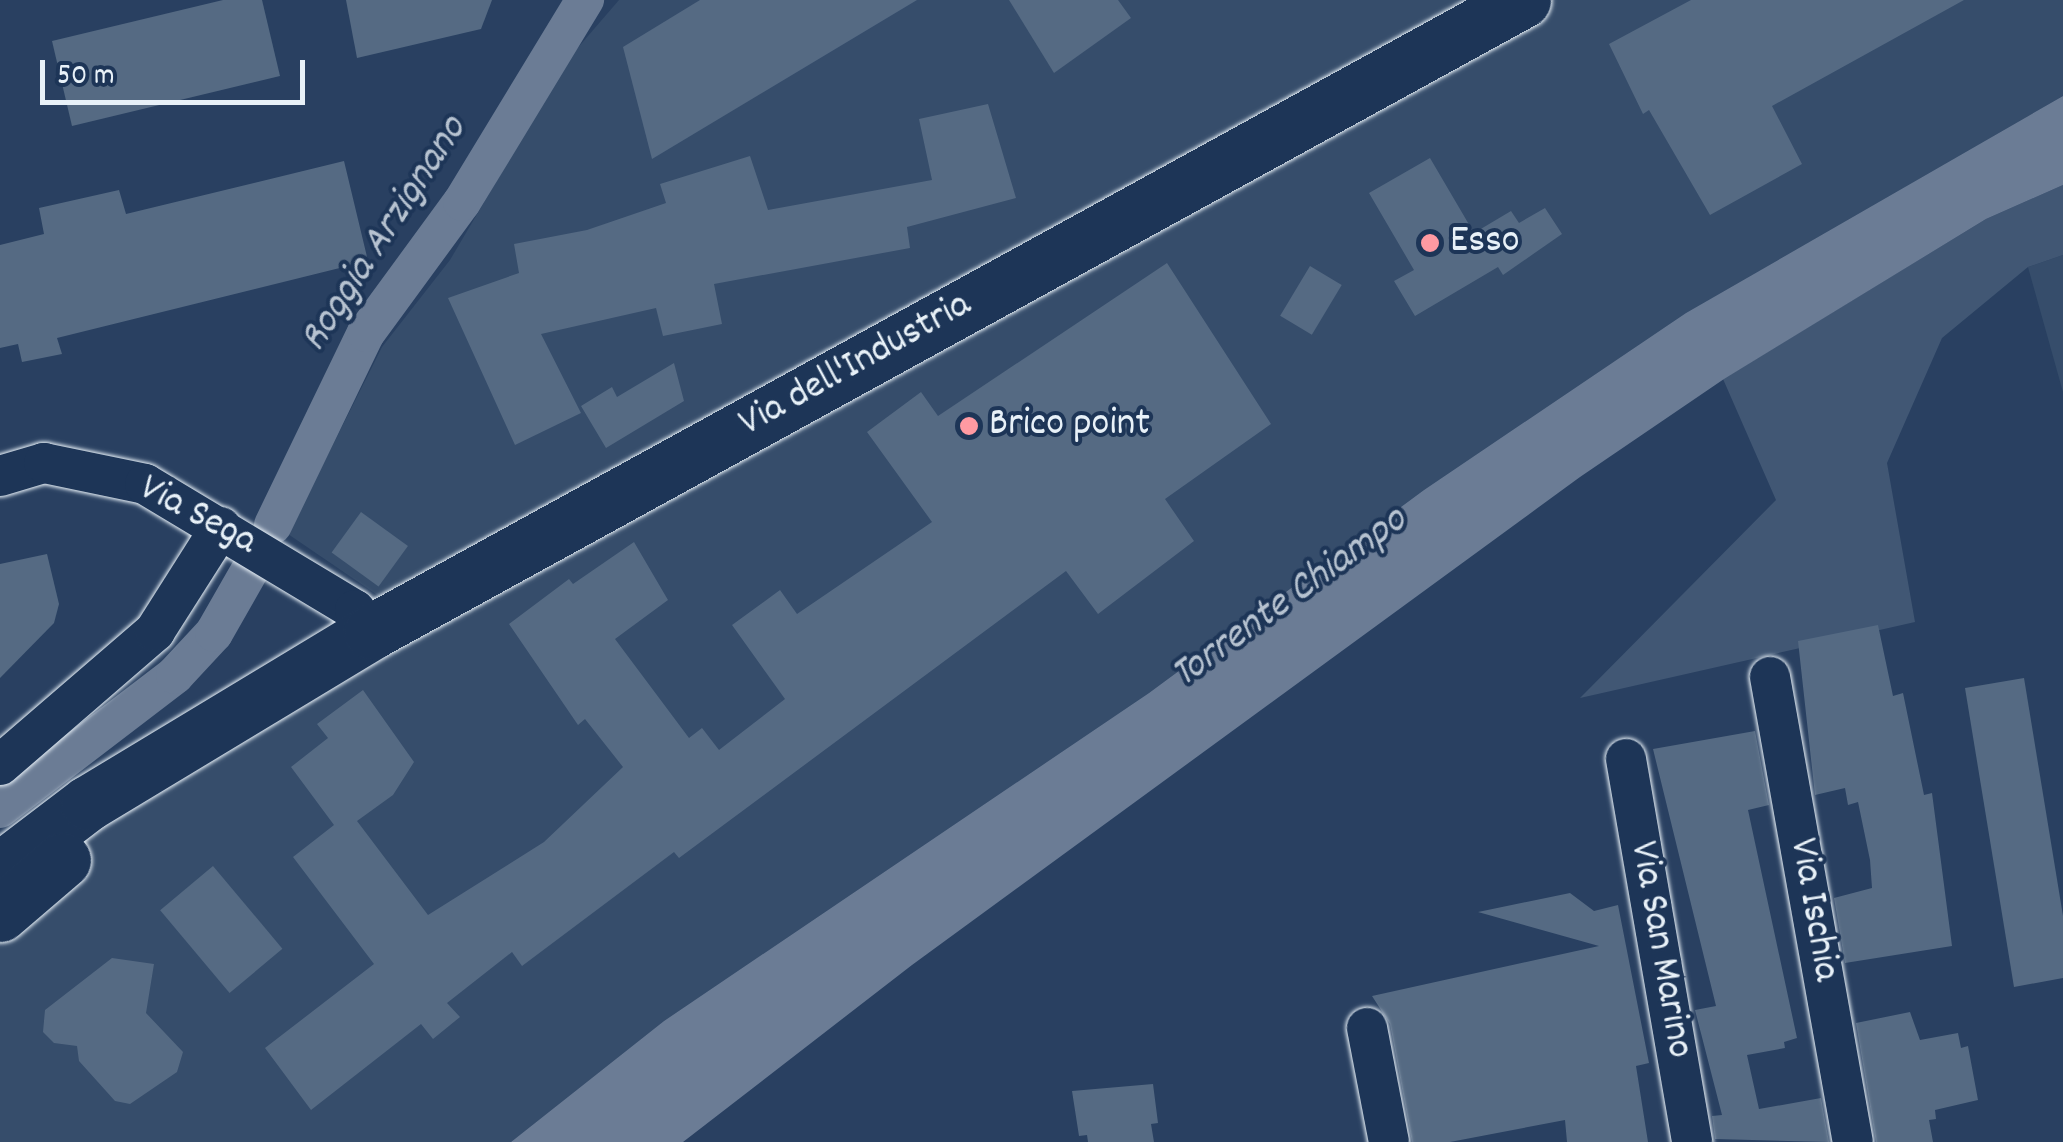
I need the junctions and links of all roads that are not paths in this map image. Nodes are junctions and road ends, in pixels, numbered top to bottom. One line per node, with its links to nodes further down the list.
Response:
1 (1523, 0): 4 (main road, Via dell'Industria)
2 (0, 476): 3 (street, Via Sega)
3 (220, 526): 4 (street, Via Sega); 8 (street)
4 (371, 632): 6 (main road, Via dell'Industria)
5 (1770, 677): 14 (street, Via Ischia)
6 (196, 742): 9 (main road, Via dell'Industria); 10 (main road, Via dell'Industria)
7 (1626, 758): 13 (street, Via San Marino)
8 (0, 765)
9 (0, 870)
10 (0, 914)
11 (1367, 1028): 12 (street)
12 (1389, 1142)
13 (1692, 1142)
14 (1853, 1142)

